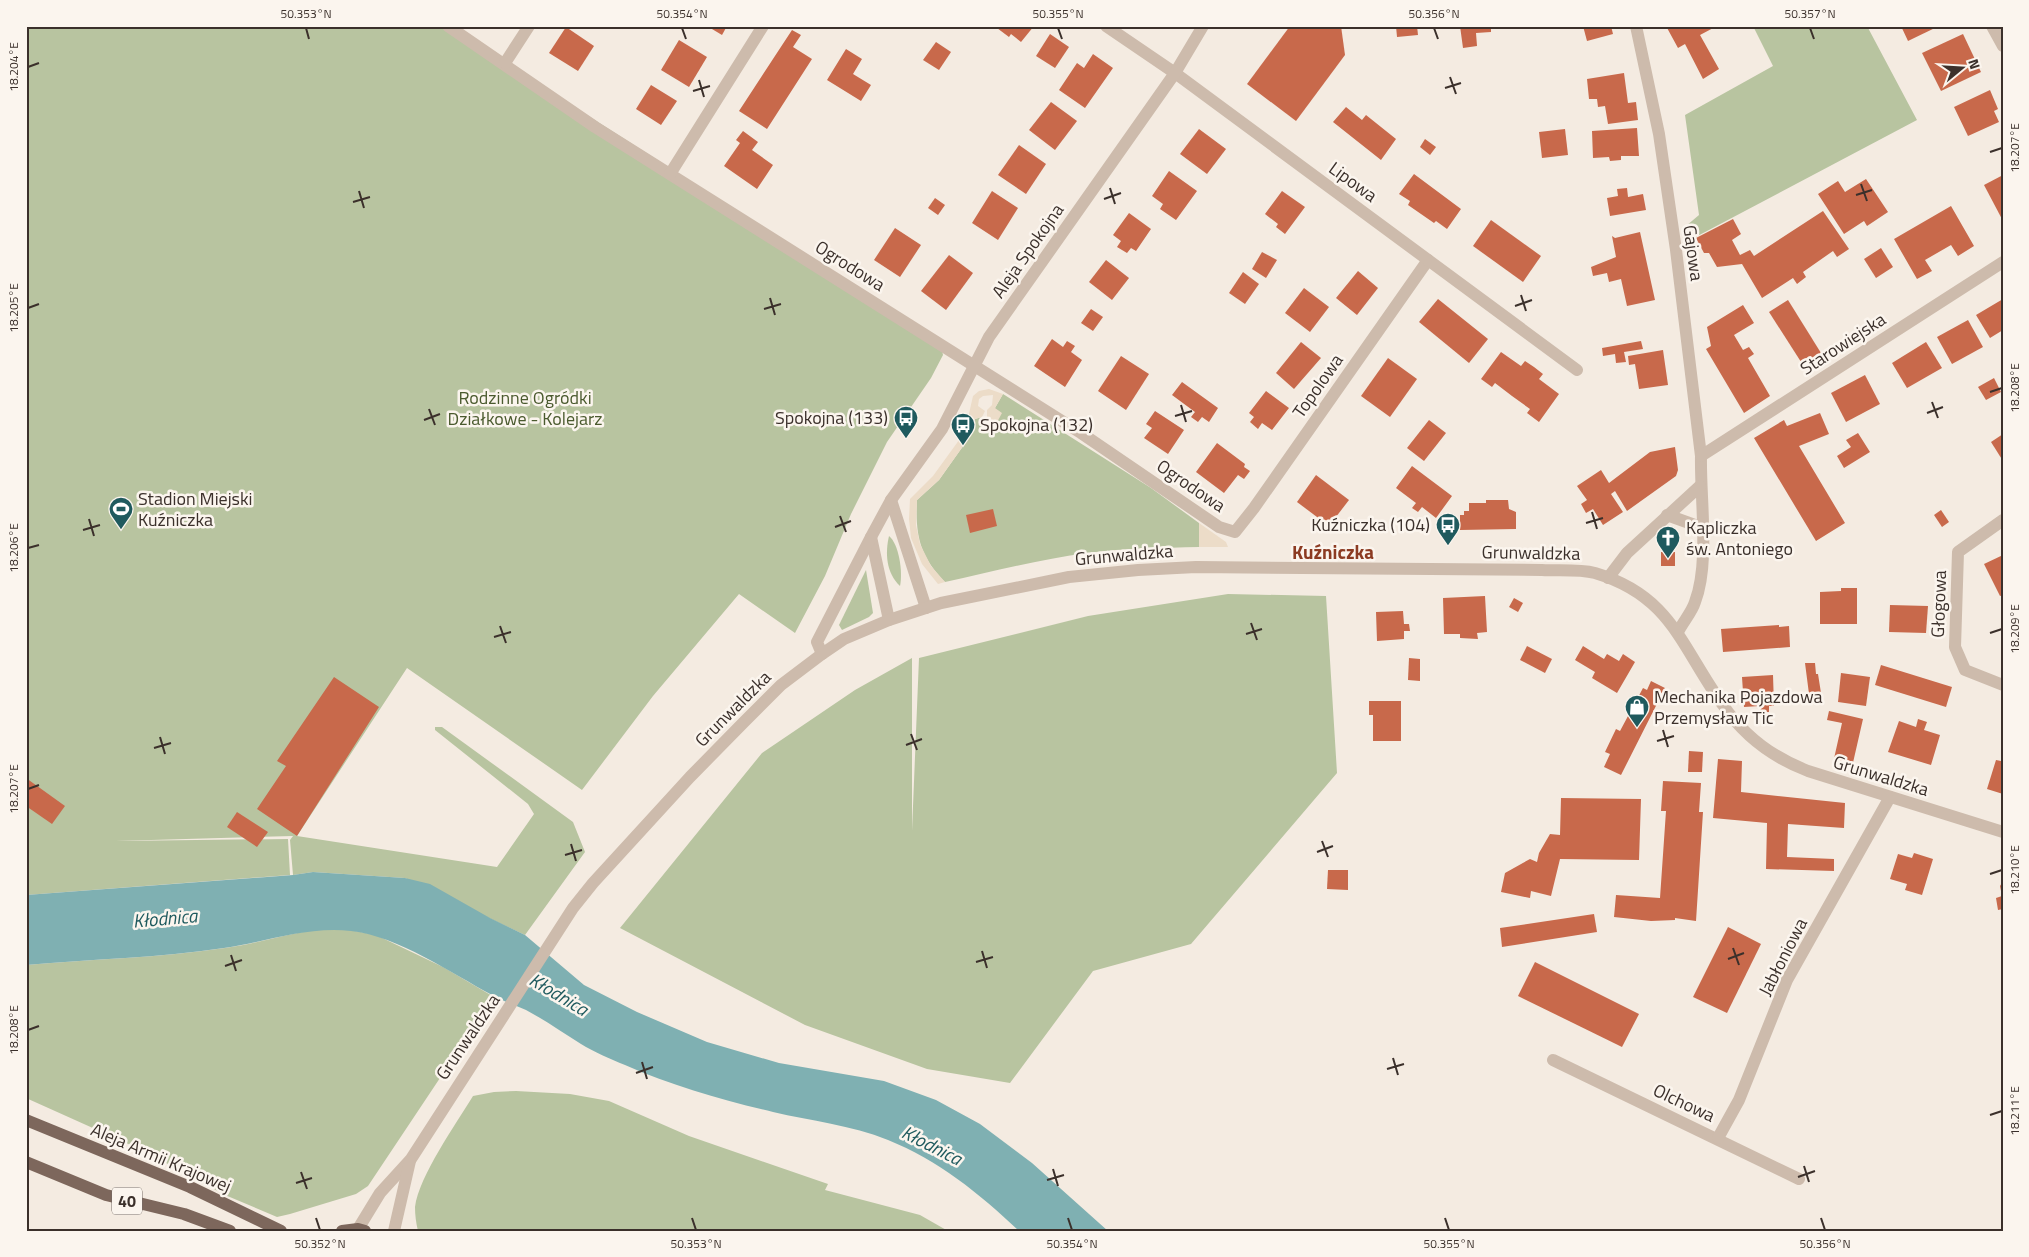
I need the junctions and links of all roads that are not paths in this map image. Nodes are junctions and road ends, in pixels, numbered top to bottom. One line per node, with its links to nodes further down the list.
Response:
1 (448, 26): 9 (street, Ogrodowa)
2 (529, 26): 9 (street)
3 (763, 26): 11 (street)
4 (1106, 26): 10 (street, Lipowa)
5 (1203, 26): 10 (street, Aleja Spokojna)
6 (1636, 26): 16 (street, Gajowa)
7 (1992, 26): 8 (street)
8 (2003, 46)
9 (505, 63): 11 (street, Ogrodowa)
10 (1175, 73): 12 (street, Lipowa); 14 (street, Aleja Spokojna)
11 (670, 174): 14 (street, Ogrodowa)
12 (1428, 260): 15 (street, Lipowa); 22 (street, Topolowa)
13 (2003, 262): 16 (street, Starowiejska)
14 (974, 366): 18 (street, Aleja Spokojna); 22 (street, Ogrodowa)
15 (1577, 370)
16 (1701, 456): 17 (street, Gajowa)
17 (1700, 486): 19 (street); 21 (street, Gajowa)
18 (892, 500): 23 (street, Aleja Spokojna); 25 (street)
19 (1668, 515): 21 (street); 24 (street)
20 (2003, 520): 29 (street, Głogowa)
21 (1703, 528): 27 (street, Gajowa)
22 (1235, 532)
23 (871, 537): 26 (street); 28 (street, Aleja Spokojna)
24 (1608, 578): 25 (street, Grunwaldzka); 27 (street, Grunwaldzka)
25 (926, 608): 26 (street, Grunwaldzka)
26 (889, 620): 28 (street, Grunwaldzka)
27 (1678, 632): 30 (street, Grunwaldzka)
28 (822, 654): 35 (street, Grunwaldzka)
29 (2003, 685)
30 (1890, 797): 31 (street, Grunwaldzka); 34 (street, Jabłoniowa)
31 (2003, 832)
32 (1552, 1060): 34 (street, Olchowa)
33 (26, 1120): 40 (main road, Aleja Armii Krajowej / 40)
34 (1718, 1138): 37 (street, Olchowa)
35 (411, 1159): 38 (street, Grunwaldzka); 42 (street, Grunwaldzka)
36 (26, 1162): 39 (main road, 40)
37 (1799, 1179)
38 (362, 1230): 41 (main road)
39 (230, 1231)
40 (281, 1231)
41 (342, 1231)
42 (394, 1231)

